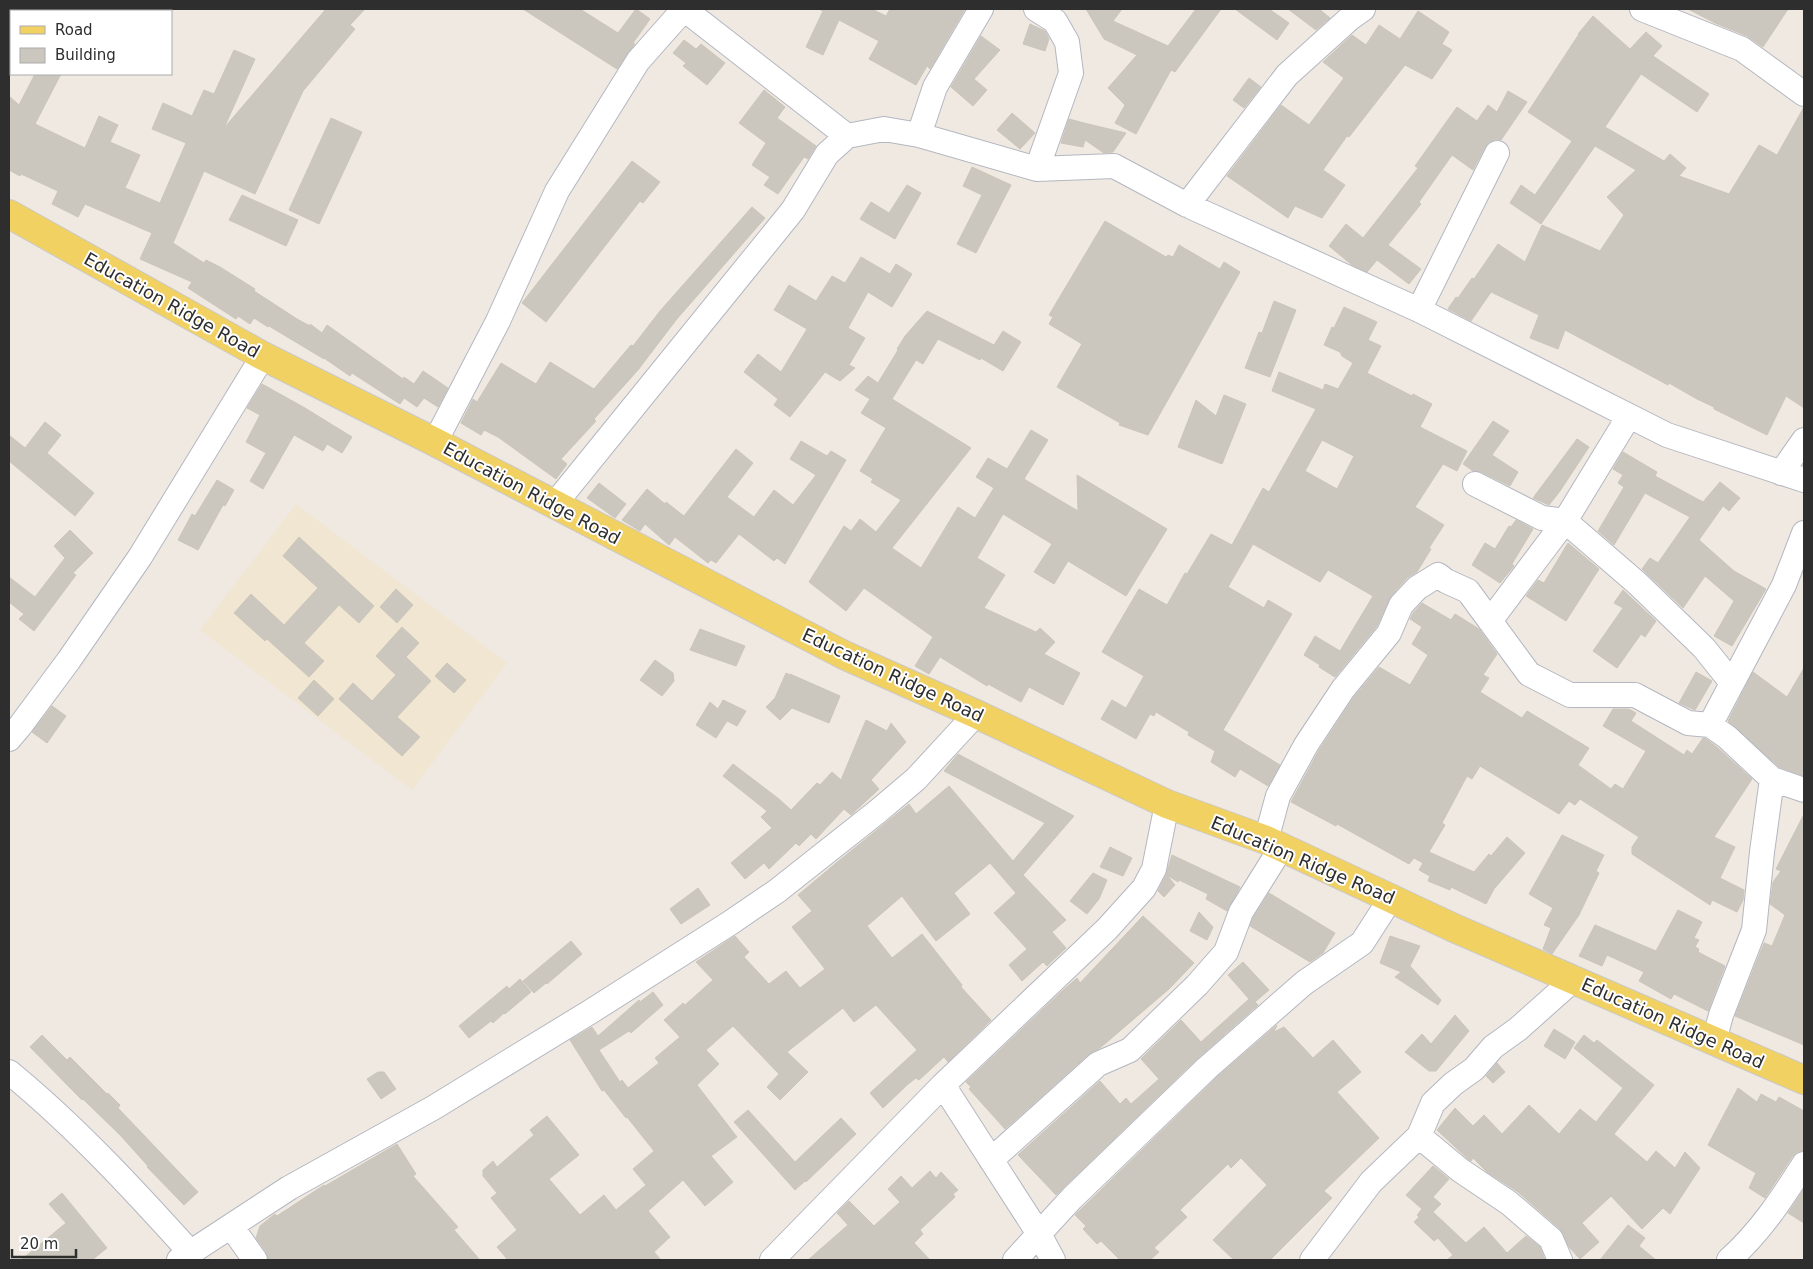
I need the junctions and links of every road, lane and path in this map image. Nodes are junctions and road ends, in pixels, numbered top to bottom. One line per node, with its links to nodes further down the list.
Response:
1 (684, 9): 8 (street); 17 (street)
2 (981, 9): 7 (street)
3 (1036, 9): 10 (street)
4 (1363, 9): 11 (street)
5 (1642, 9): 6 (street)
6 (1804, 94)
7 (919, 135): 8 (street); 10 (street)
8 (847, 136): 21 (street)
9 (1497, 153): 13 (street)
10 (1036, 169): 11 (street)
11 (1187, 205): 13 (street)
12 (9, 214): 14 (main road, Education Ridge Road)
13 (1419, 310): 15 (street)
14 (263, 356): 17 (main road, Education Ridge Road); 28 (street)
15 (1629, 416): 18 (street); 22 (street)
16 (1804, 440): 18 (street)
17 (435, 442): 21 (main road, Education Ridge Road)
18 (1781, 473): 19 (street)
19 (1804, 480)
20 (1475, 484): 22 (street)
21 (554, 505): 26 (main road, Education Ridge Road)
22 (1565, 521): 24 (street); 25 (street)
23 (1804, 533): 25 (street)
24 (1490, 621): 27 (street); 32 (street)
25 (1732, 684): 27 (street)
26 (976, 714): 31 (main road, Education Ridge Road); 42 (street)
27 (1710, 725): 29 (street)
28 (9, 739)
29 (1772, 779): 30 (street); 35 (street)
30 (1804, 790)
31 (1167, 804): 32 (main road, Education Ridge Road); 38 (street)
32 (1274, 844): 33 (main road, Education Ridge Road); 40 (street)
33 (1391, 898): 34 (main road, Education Ridge Road); 43 (street)
34 (1574, 980): 35 (main road, Education Ridge Road); 39 (street)
35 (1714, 1041): 37 (main road, Education Ridge Road)
36 (9, 1072): 44 (street)
37 (1804, 1080)
38 (943, 1085): 40 (street); 46 (street)
39 (1419, 1136): 49 (street); 50 (street)
40 (991, 1160): 43 (street)
41 (1804, 1164): 51 (street)
42 (231, 1226): 44 (street); 45 (street)
43 (1038, 1234): 47 (street); 48 (street)
44 (184, 1256)
45 (255, 1260)
46 (772, 1260)
47 (1015, 1260)
48 (1053, 1260)
49 (1312, 1260)
50 (1560, 1260)
51 (1730, 1260)

